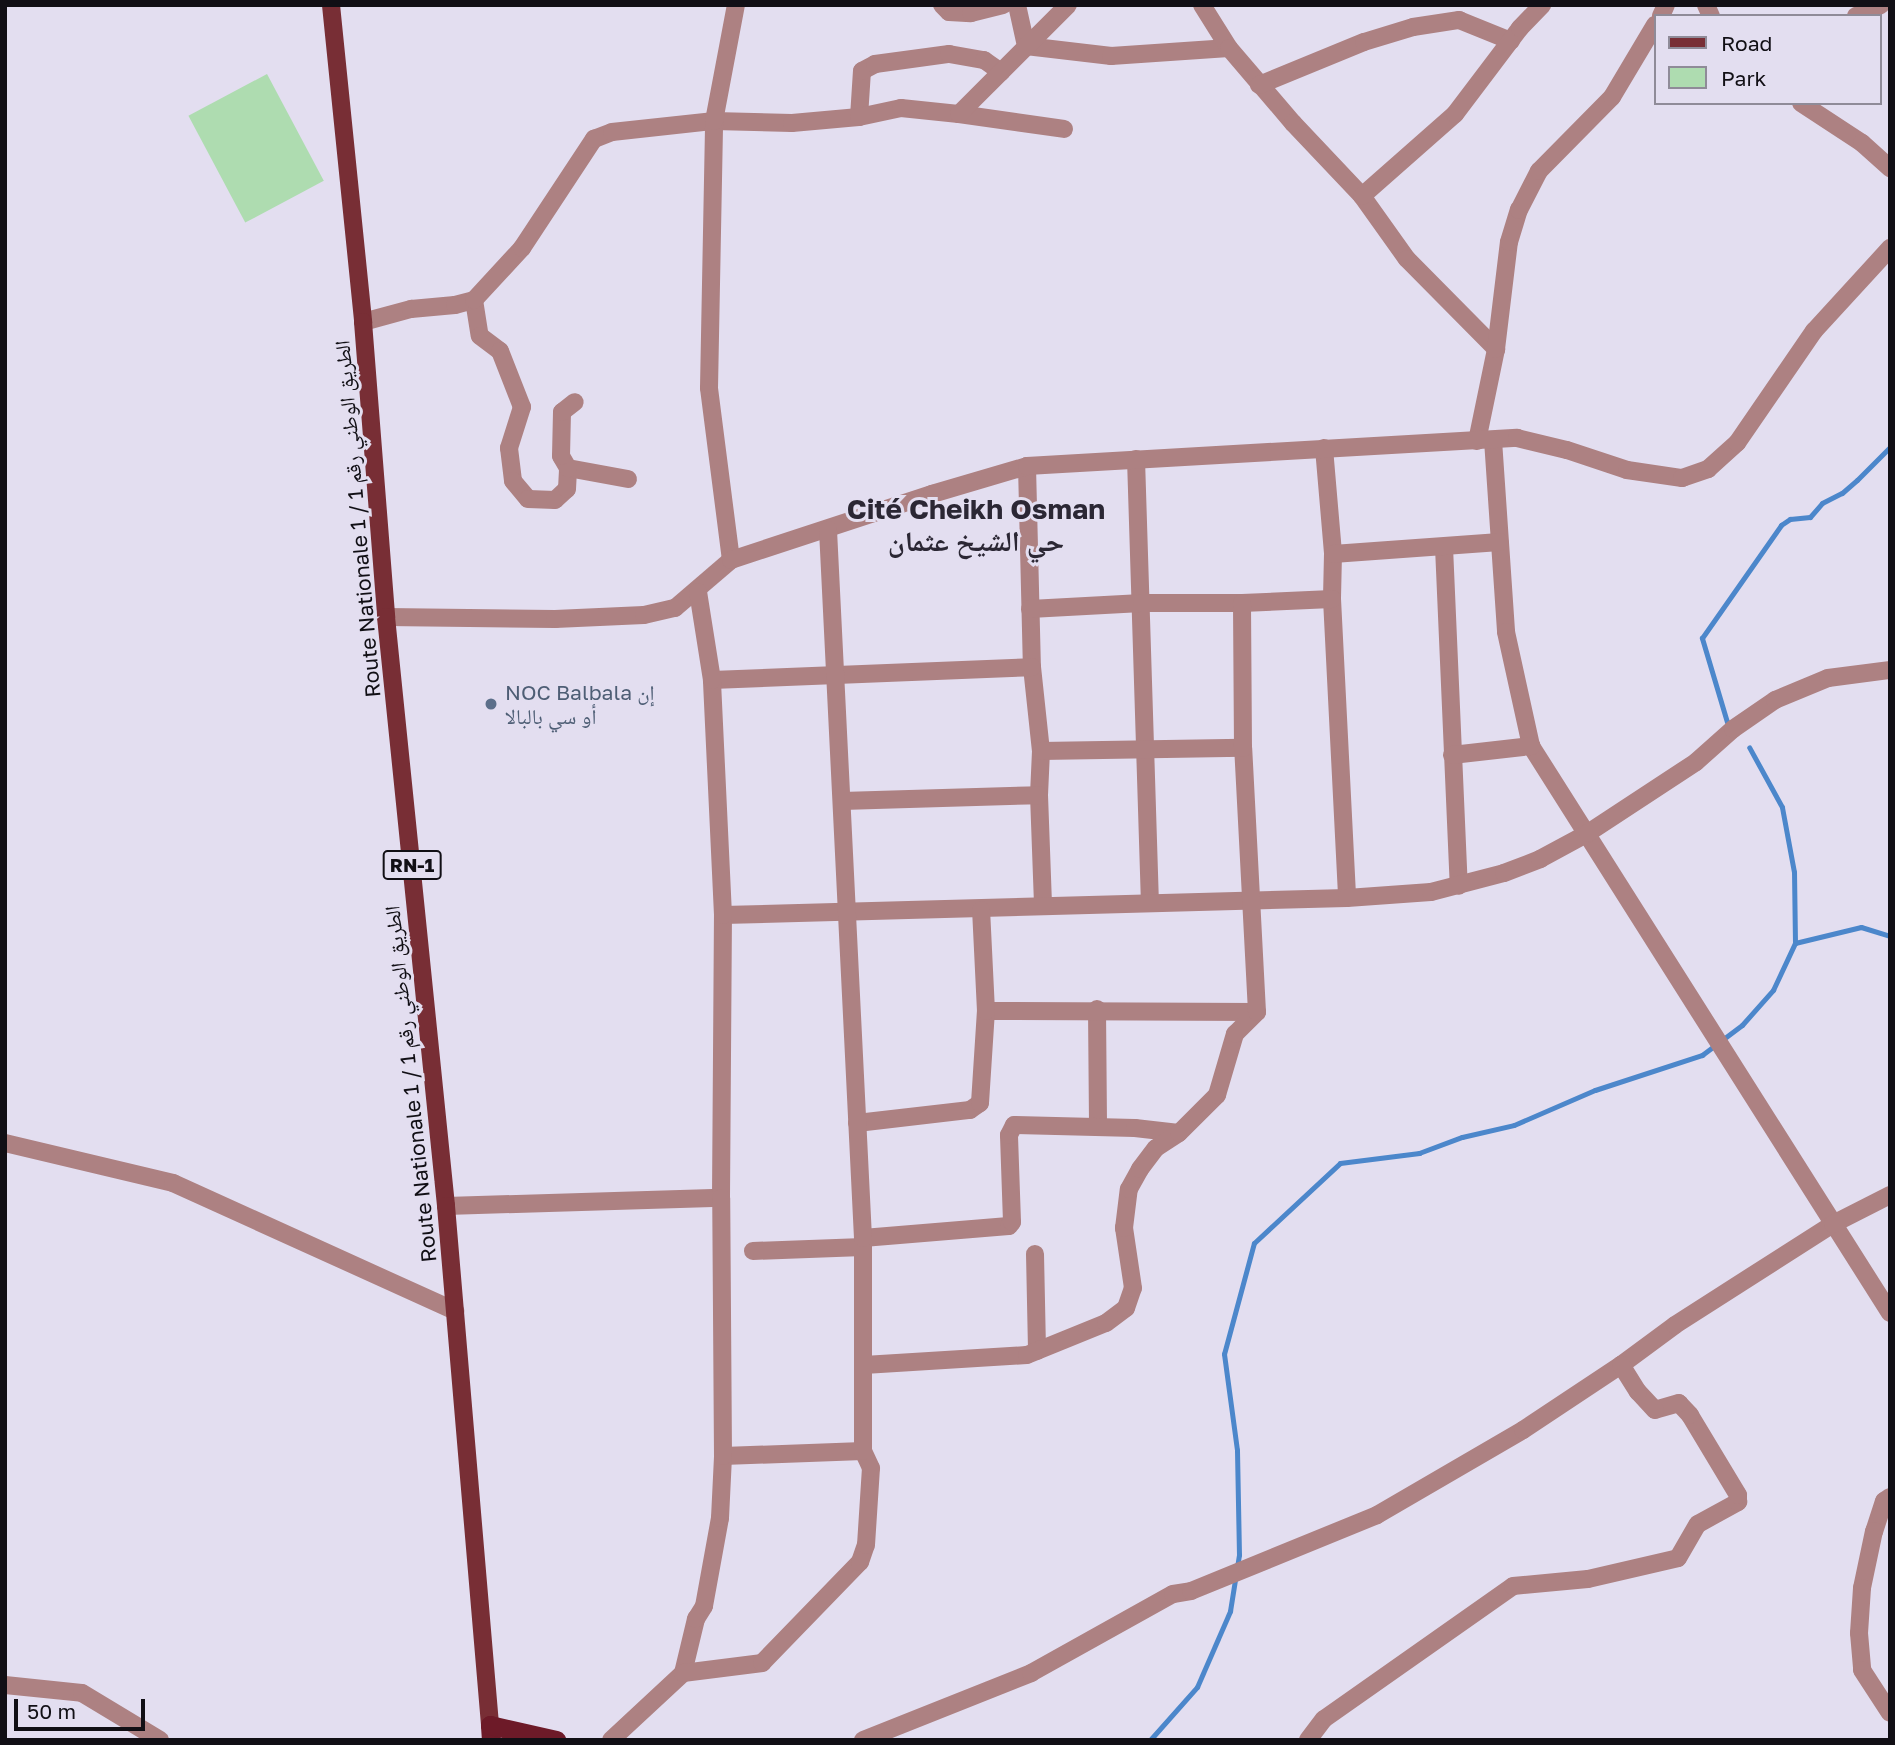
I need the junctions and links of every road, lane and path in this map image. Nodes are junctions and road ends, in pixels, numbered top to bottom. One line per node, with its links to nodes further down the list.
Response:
1 (331, 5): 26 (main road, Route Nationale 1 / الطريق الوطني رقم 1 / RN-1)
2 (736, 5): 20 (street)
3 (942, 5): 4 (street)
4 (1003, 5)
5 (1017, 5): 13 (street)
6 (1068, 5): 13 (street)
7 (1202, 5): 14 (street)
8 (1542, 5): 12 (street)
9 (1881, 5): 10 (street)
10 (1861, 14)
11 (1654, 27): 27 (street)
12 (1511, 41): 16 (street); 23 (street)
13 (1026, 46): 14 (street); 15 (street)
14 (1228, 48): 16 (street)
15 (1001, 72): 18 (street); 19 (street)
16 (1259, 85): 23 (street)
17 (1804, 105): 22 (street)
18 (959, 114): 19 (street); 21 (street)
19 (859, 117): 20 (street)
20 (715, 121): 25 (street); 39 (street)
21 (1064, 129)
22 (1890, 168)
23 (1362, 197): 27 (street)
24 (1890, 248): 29 (street)
25 (474, 300): 26 (street); 33 (street)
26 (363, 322): 45 (main road, Route Nationale 1 / الطريق الوطني رقم 1 / RN-1)
27 (1496, 348): 29 (street)
28 (575, 402): 33 (street)
29 (1485, 440): 30 (street); 36 (street)
30 (1324, 448): 31 (street); 38 (street)
31 (1136, 459): 32 (street); 42 (street)
32 (1027, 466): 35 (street); 44 (street)
33 (568, 468): 34 (street)
34 (628, 479)
35 (828, 530): 39 (street); 48 (street)
36 (1500, 542): 37 (street); 50 (street)
37 (1444, 547): 38 (street); 54 (street)
38 (1333, 554): 41 (street)
39 (731, 560): 40 (street)
40 (698, 592): 45 (street); 49 (street)
41 (1332, 598): 43 (street); 59 (street)
42 (1142, 603): 43 (street); 44 (street); 52 (street)
43 (1242, 603): 51 (street)
44 (1030, 609): 46 (street)
45 (386, 617): 75 (main road, Route Nationale 1 / الطريق الوطني رقم 1 / RN-1)
46 (1032, 667): 48 (street); 53 (street)
47 (1890, 670): 57 (street)
48 (836, 676): 49 (street); 56 (street)
49 (712, 680): 65 (street)
50 (1531, 746): 54 (street); 57 (street)
51 (1243, 748): 52 (street); 60 (street)
52 (1145, 750): 53 (street); 61 (street)
53 (1041, 751): 55 (street)
54 (1452, 755): 58 (street)
55 (1039, 795): 56 (street); 62 (street)
56 (842, 801): 64 (street)
57 (1588, 833): 58 (street); 76 (street)
58 (1459, 886): 59 (street)
59 (1347, 898): 60 (street)
60 (1251, 899): 61 (street); 68 (street)
61 (1150, 902): 62 (street)
62 (1043, 906): 63 (street)
63 (981, 910): 64 (street); 67 (street)
64 (846, 912): 65 (street); 69 (street)
65 (723, 915): 74 (street)
66 (1097, 1009): 67 (street); 68 (street); 70 (street)
67 (986, 1011): 69 (street)
68 (1256, 1012): 71 (street)
69 (857, 1124): 77 (street)
70 (1098, 1127): 71 (street); 77 (street)
71 (1179, 1133): 82 (street)
72 (5, 1143): 80 (street)
73 (1890, 1195): 76 (street)
74 (720, 1198): 75 (street); 86 (street)
75 (446, 1206): 80 (main road, Route Nationale 1 / الطريق الوطني رقم 1 / RN-1)
76 (1833, 1224): 81 (street); 84 (street)
77 (863, 1242): 78 (street); 83 (street)
78 (753, 1251)
79 (1035, 1254): 82 (street)
80 (455, 1311): 91 (main road, Route Nationale 1 / الطريق الوطني رقم 1 / RN-1)
81 (1890, 1313)
82 (1037, 1351): 83 (street)
83 (864, 1365): 85 (street)
84 (1621, 1365): 95 (street); 96 (street)
85 (863, 1451): 86 (street); 88 (street)
86 (723, 1456): 88 (street)
87 (1890, 1497): 90 (street)
88 (683, 1673): 94 (street)
89 (5, 1685): 92 (street)
90 (1890, 1713)
91 (490, 1732): 93 (highway)
92 (160, 1740)
93 (556, 1740)
94 (611, 1740)
95 (863, 1740)
96 (1308, 1740)

